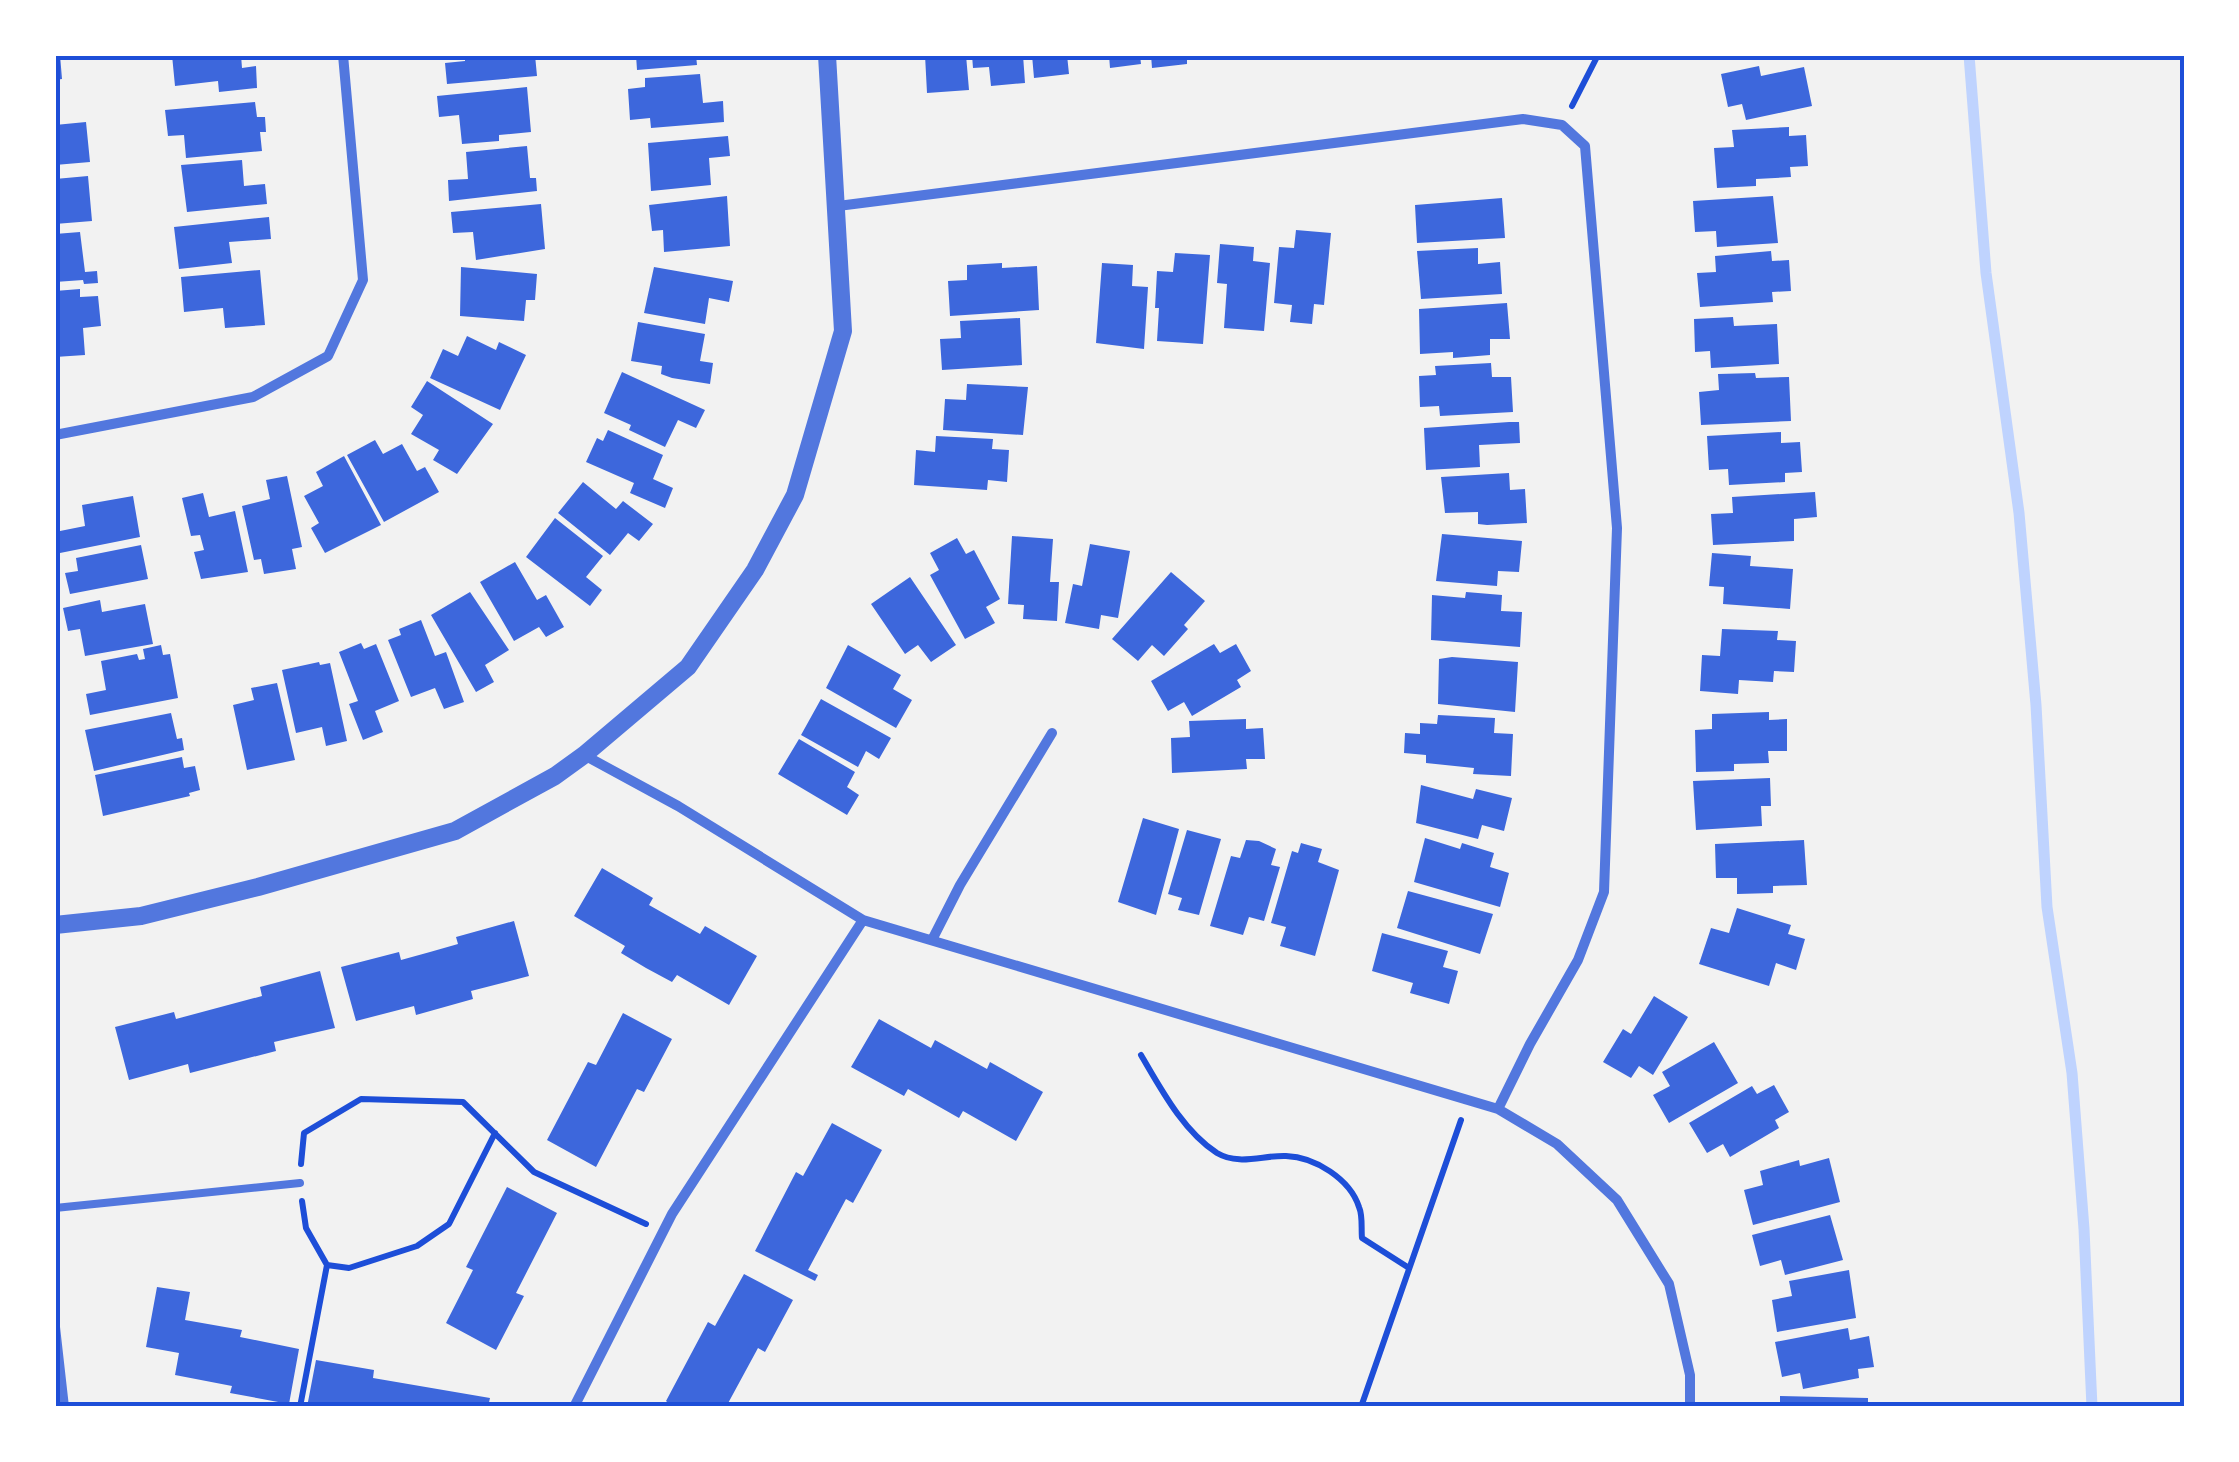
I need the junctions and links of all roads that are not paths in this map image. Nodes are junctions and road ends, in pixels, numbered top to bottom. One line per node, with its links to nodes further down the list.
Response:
1 (343, 55): 4 (street)
2 (827, 55): 3 (street)
3 (838, 206): 6 (street); 10 (street)
4 (55, 435)
5 (1052, 734): 9 (street)
6 (584, 755): 7 (street); 8 (street)
7 (864, 920): 9 (street); 15 (street)
8 (55, 925)
9 (932, 940): 10 (street)
10 (1498, 1109): 16 (street)
11 (300, 1183): 12 (lane)
12 (55, 1208)
13 (55, 1327): 14 (street)
14 (64, 1407)
15 (574, 1407)
16 (1690, 1407)

